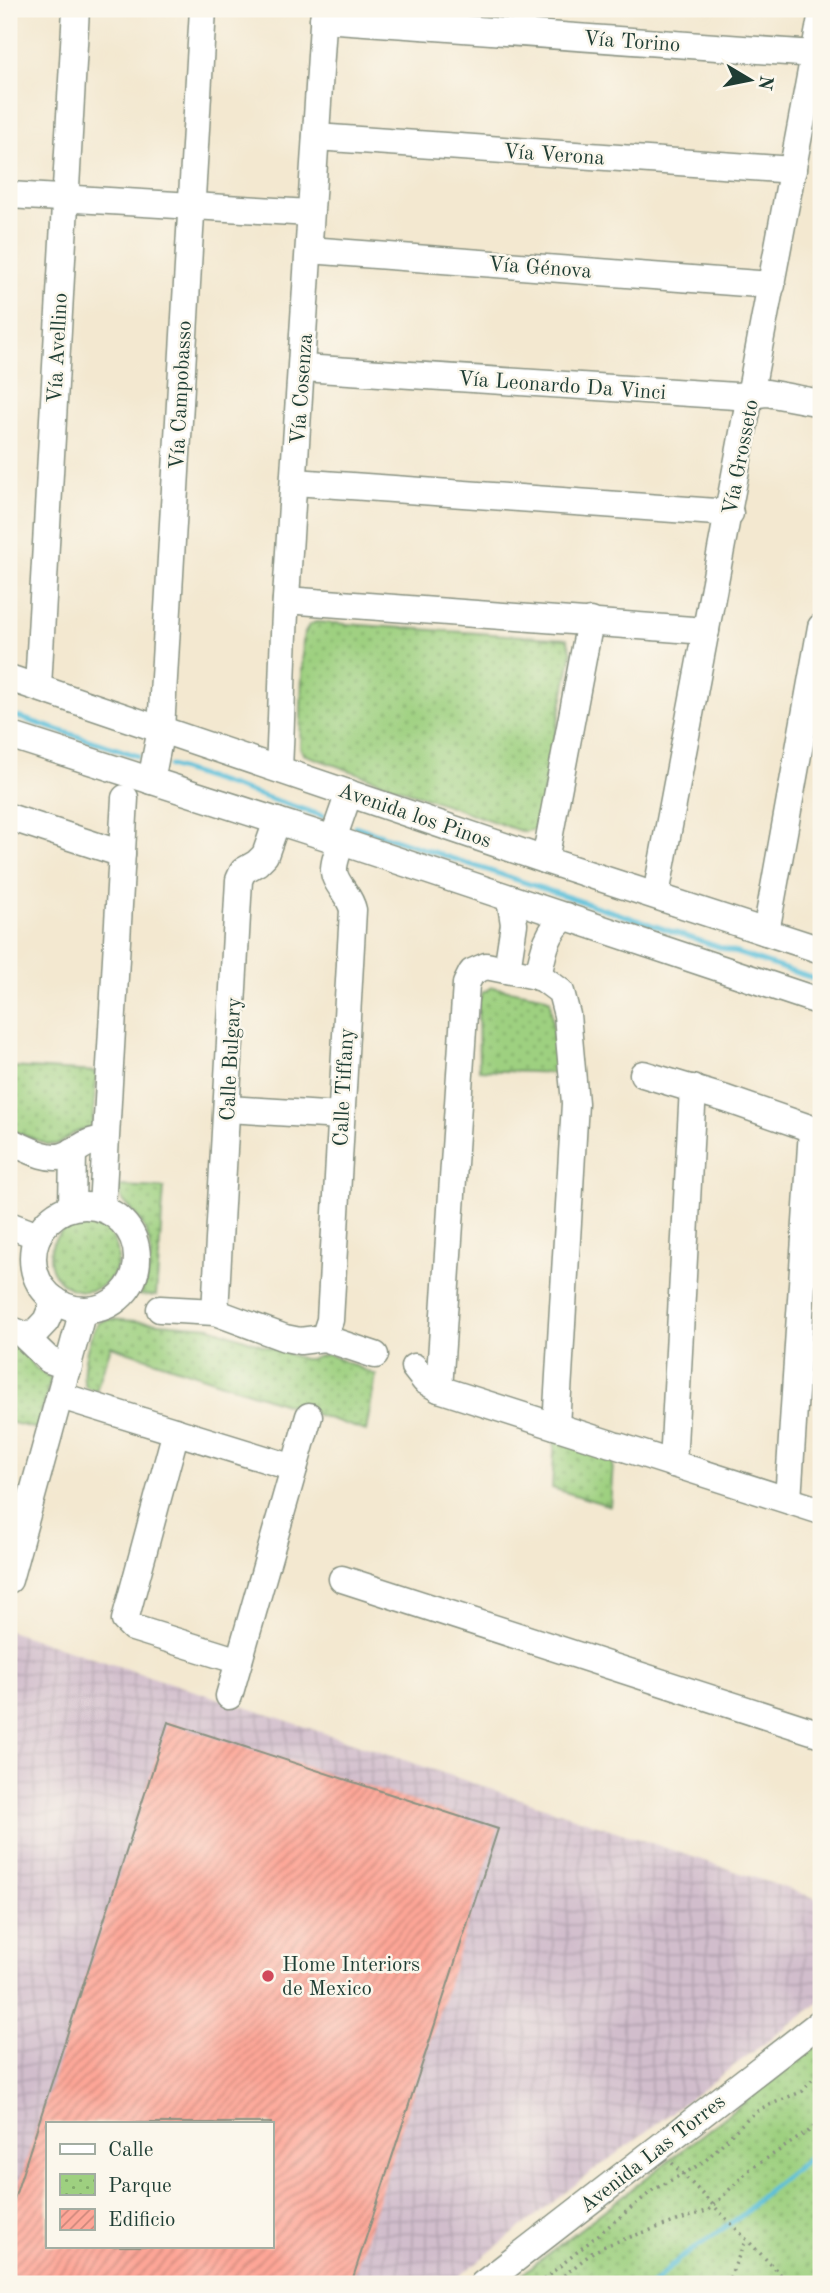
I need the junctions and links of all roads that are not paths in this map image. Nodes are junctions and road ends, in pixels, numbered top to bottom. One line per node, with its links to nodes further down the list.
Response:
1 (75, 9): 9 (street, Vía Avellino)
2 (203, 9): 10 (street, Vía Campobasso)
3 (324, 14): 5 (street, Vía Torino); 6 (street, Vía Cosenza)
4 (821, 18): 5 (street, Vía Grosseto)
5 (815, 54): 7 (street, Vía Grosseto)
6 (316, 138): 7 (street, Vía Verona); 11 (street, Vía Cosenza)
7 (793, 170): 13 (street, Vía Grosseto)
8 (9, 195): 9 (street)
9 (66, 198): 10 (street); 24 (street, Vía Avellino)
10 (190, 204): 11 (street); 25 (street, Vía Campobasso)
11 (310, 212): 12 (street, Vía Cosenza)
12 (309, 250): 13 (street, Vía Génova); 14 (street, Vía Cosenza)
13 (772, 285): 15 (street, Vía Grosseto)
14 (303, 368): 15 (street, Vía Leonardo Da Vinci); 17 (street, Vía Cosenza)
15 (752, 395): 16 (street, Vía Leonardo Da Vinci); 18 (street, Vía Grosseto)
16 (821, 403)
17 (295, 482): 18 (street); 19 (street, Vía Cosenza)
18 (730, 513): 22 (street, Vía Grosseto)
19 (286, 600): 20 (street); 27 (street, Vía Cosenza)
20 (590, 621): 22 (street); 35 (street)
21 (821, 627): 39 (street)
22 (706, 631): 36 (street, Vía Grosseto)
23 (9, 678): 24 (street, Avenida los Pinos)
24 (38, 687): 25 (street, Avenida los Pinos)
25 (161, 729): 27 (street, Avenida los Pinos); 28 (street, Vía Campobasso)
26 (9, 735): 28 (street)
27 (279, 768): 29 (street, Avenida los Pinos)
28 (151, 781): 32 (street)
29 (349, 793): 33 (street, Calle Tiffany); 35 (street, Avenida los Pinos)
30 (125, 798): 34 (street)
31 (9, 817): 34 (street)
32 (277, 821): 33 (street); 46 (street, Calle Bulgary)
33 (337, 840): 37 (street); 47 (street, Calle Tiffany)
34 (122, 854): 49 (street)
35 (545, 860): 36 (street, Avenida los Pinos)
36 (656, 895): 39 (street, Avenida los Pinos)
37 (510, 898): 38 (street); 41 (street)
38 (565, 916): 42 (street); 43 (street)
39 (766, 932): 40 (street, Avenida los Pinos)
40 (821, 950)
41 (499, 968): 42 (street); 65 (street)
42 (542, 978): 68 (street)
43 (821, 1002)
44 (643, 1074): 45 (street)
45 (693, 1088): 48 (street); 70 (street)
46 (228, 1109): 47 (street); 59 (street, Calle Bulgary)
47 (341, 1116): 61 (street, Calle Tiffany)
48 (817, 1131): 72 (street)
49 (104, 1140): 51 (street); 53 (street)
50 (9, 1141): 51 (street)
51 (74, 1151): 52 (street)
52 (72, 1207): 53 (street); 55 (street)
53 (102, 1208): 58 (street)
54 (9, 1225): 55 (street)
55 (26, 1246): 56 (street)
56 (55, 1300): 58 (street); 60 (street)
57 (160, 1309): 59 (street)
58 (83, 1310): 63 (street)
59 (215, 1312): 61 (street)
60 (19, 1334): 63 (street)
61 (324, 1338): 62 (street)
62 (376, 1355)
63 (69, 1367): 66 (street)
64 (414, 1367): 65 (street)
65 (439, 1389): 68 (street)
66 (61, 1396): 69 (street); 75 (street)
67 (309, 1416): 71 (street)
68 (556, 1426): 70 (street)
69 (176, 1431): 71 (street); 76 (street)
70 (673, 1464): 72 (street)
71 (294, 1468): 76 (street)
72 (788, 1500): 73 (street)
73 (821, 1511)
74 (342, 1579): 78 (street)
75 (9, 1580)
76 (239, 1661): 77 (street)
77 (229, 1696)
78 (821, 1734)
79 (821, 2022): 80 (street, Avenida Las Torres)
80 (483, 2284)

